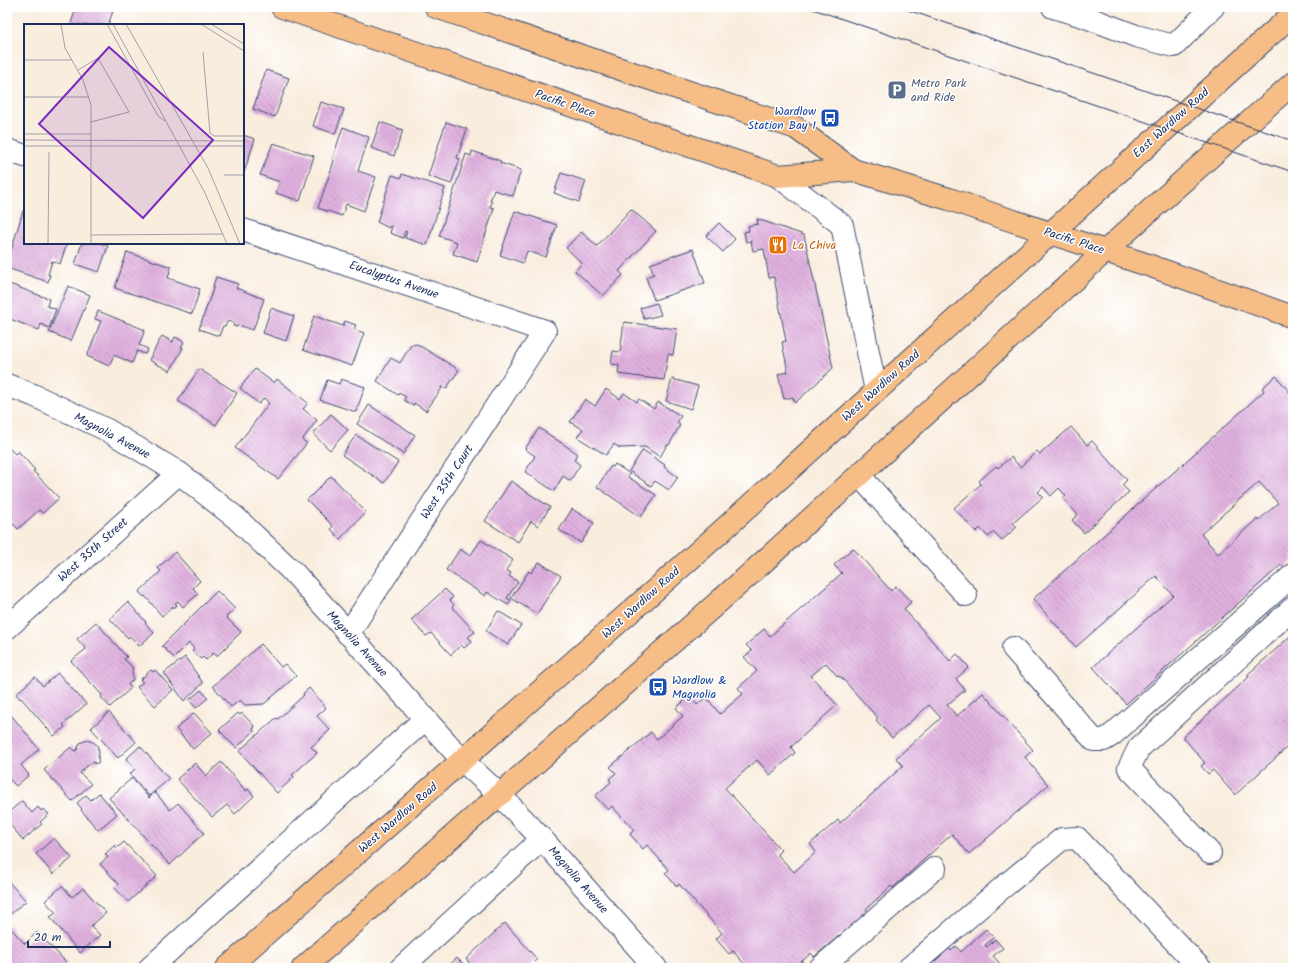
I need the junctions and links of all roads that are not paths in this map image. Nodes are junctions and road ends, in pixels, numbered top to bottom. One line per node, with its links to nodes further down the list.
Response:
1 (282, 7): 11 (main road, Pacific Place)
2 (436, 7): 10 (main road, Pacific Place)
3 (1053, 7): 5 (street)
4 (1213, 7): 5 (street)
5 (1085, 12)
6 (1293, 14): 13 (main road, East Wardlow Road)
7 (1293, 83): 14 (main road)
8 (7, 150): 9 (street)
9 (24, 156)
10 (853, 170): 11 (main road, Pacific Place); 13 (main road, Pacific Place)
11 (778, 176): 18 (street)
12 (244, 230): 16 (street, Eucalyptus Avenue)
13 (1050, 233): 14 (main road, Pacific Place); 18 (main road, West Wardlow Road)
14 (1105, 252): 15 (main road, Pacific Place); 20 (main road)
15 (1293, 317)
16 (545, 331): 25 (street, West 35th Court)
17 (7, 385): 19 (street, Magnolia Avenue)
18 (876, 391): 28 (main road, West Wardlow Road)
19 (179, 473): 24 (street, West 35th Street); 25 (street, Magnolia Avenue)
20 (859, 475): 22 (street); 29 (main road)
21 (1293, 575): 26 (street)
22 (966, 595)
23 (1293, 608): 31 (street)
24 (7, 628)
25 (348, 634): 27 (street, Magnolia Avenue)
26 (1013, 648)
27 (425, 719): 28 (street, Magnolia Avenue); 33 (street)
28 (463, 761): 29 (street, Magnolia Avenue); 34 (main road, West Wardlow Road)
29 (500, 795): 30 (street, Magnolia Avenue); 35 (main road)
30 (542, 839): 36 (street); 37 (street, Magnolia Avenue)
31 (1210, 853)
32 (935, 868): 38 (street)
33 (150, 968)
34 (227, 968)
35 (303, 968)
36 (401, 968)
37 (656, 968)
38 (820, 968)
39 (909, 968): 40 (street)
40 (1200, 968)

